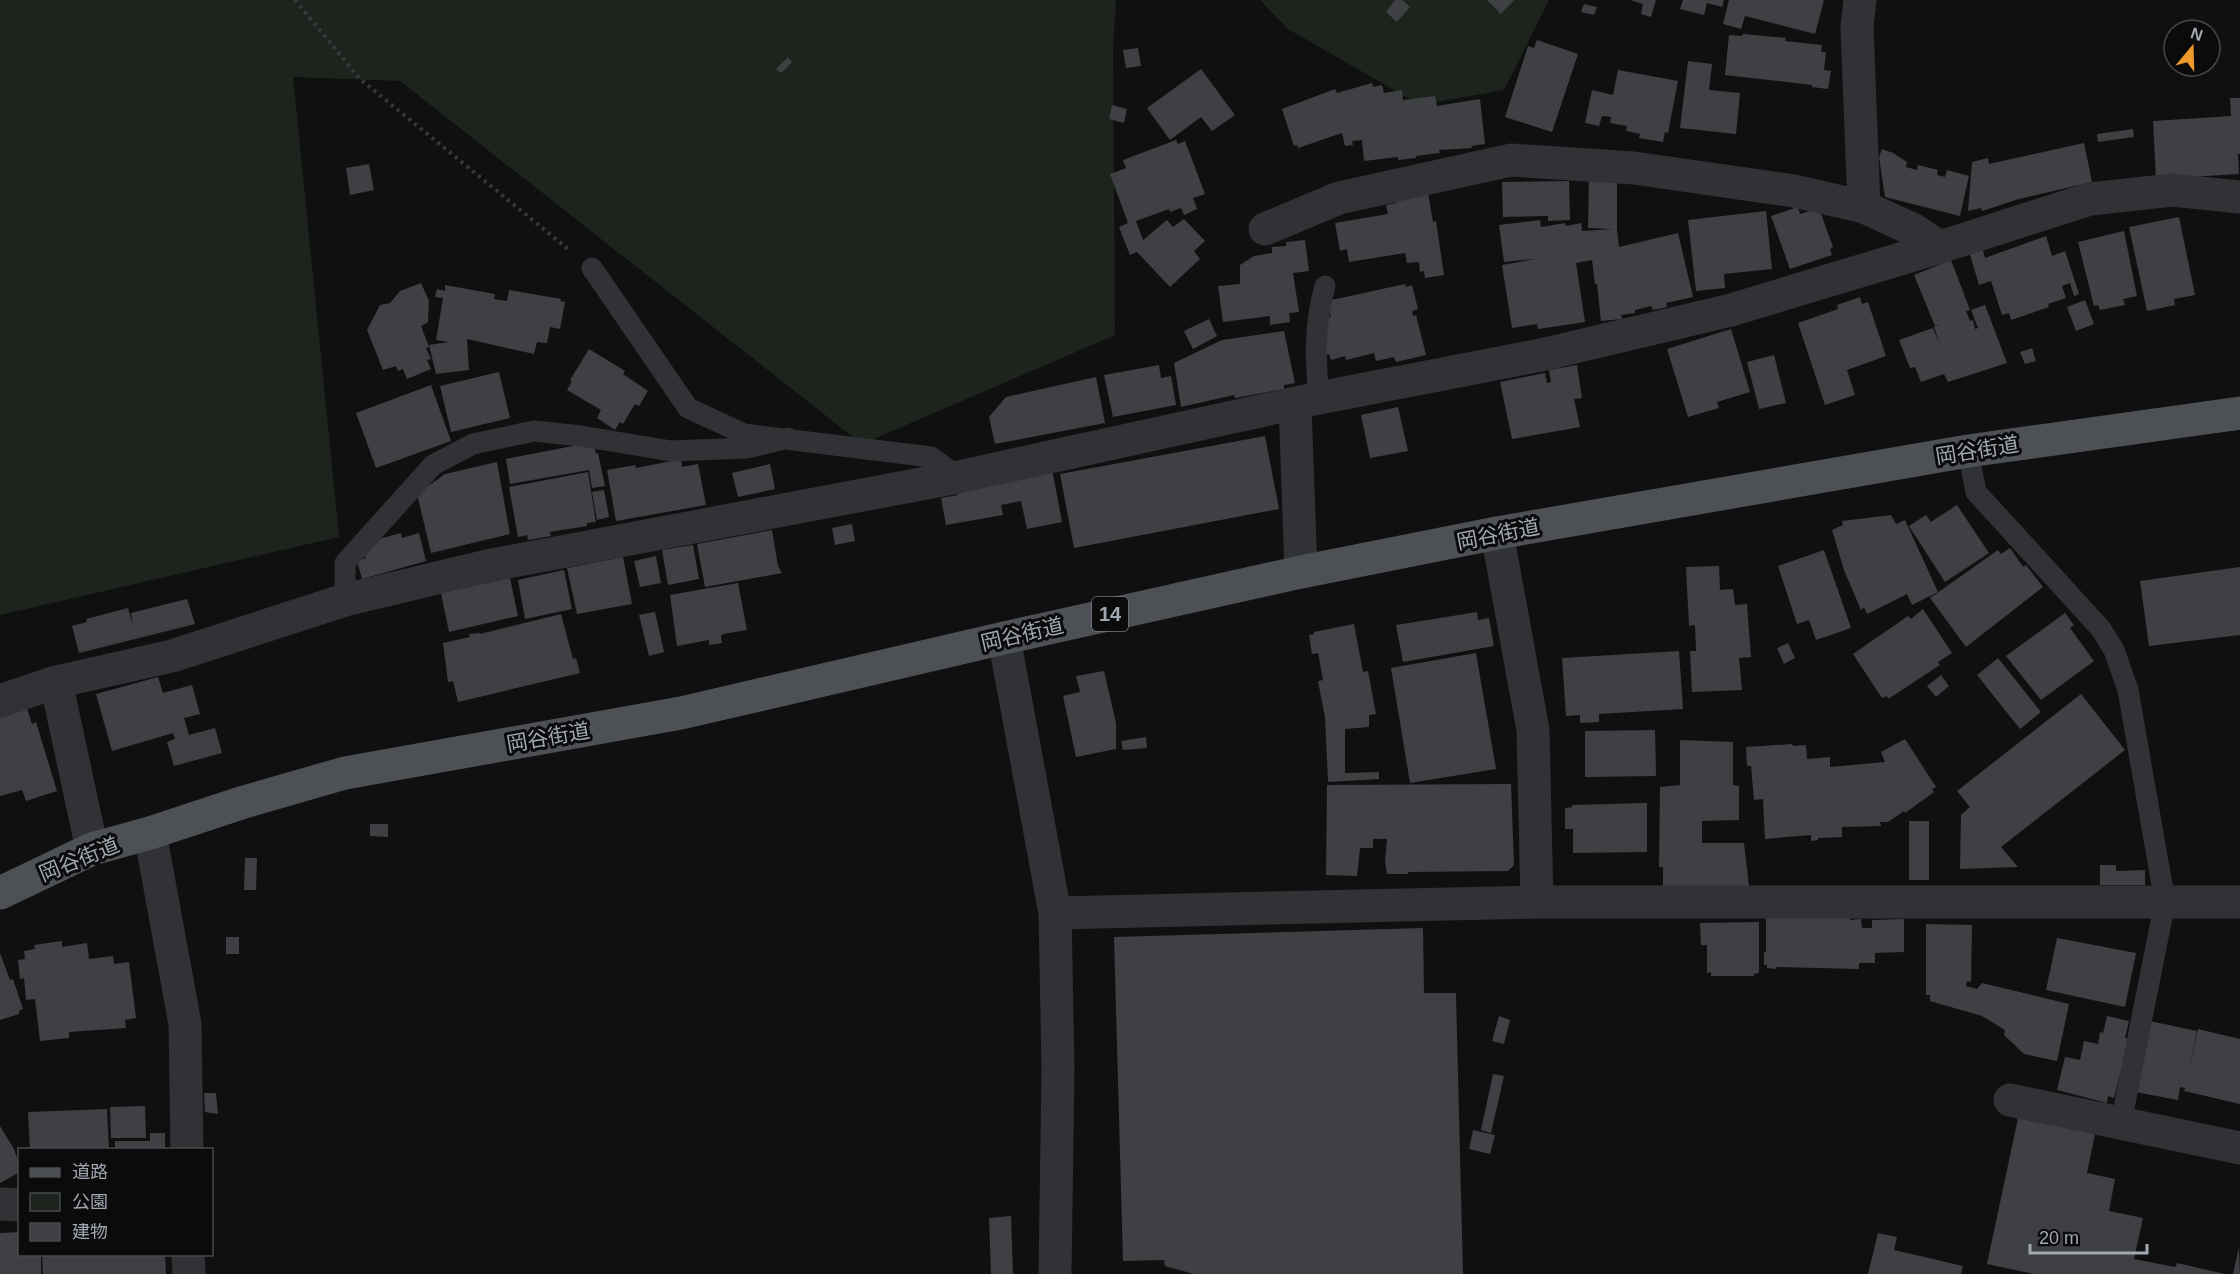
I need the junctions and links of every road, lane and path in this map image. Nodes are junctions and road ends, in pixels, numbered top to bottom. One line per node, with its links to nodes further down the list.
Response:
1 (295, 0): 7 (path)
2 (1860, 0): 4 (street)
3 (2240, 197): 6 (street)
4 (1864, 207): 5 (street); 6 (street)
5 (1265, 229)
6 (1940, 247): 9 (street)
7 (592, 268): 11 (lane)
8 (1325, 286): 9 (lane)
9 (1307, 401): 13 (street); 15 (street)
10 (2240, 413): 12 (main road, 岡谷街道 / 14)
11 (788, 438): 13 (lane); 16 (lane)
12 (1968, 451): 14 (main road, 岡谷街道 / 14); 24 (lane)
13 (958, 477): 16 (street)
14 (1497, 533): 15 (main road, 岡谷街道 / 14); 26 (street)
15 (1300, 572): 17 (main road, 岡谷街道 / 14)
16 (345, 600): 19 (street)
17 (1004, 638): 21 (main road, 岡谷街道 / 14); 27 (street)
18 (0, 675): 19 (street)
19 (56, 682): 20 (street); 22 (street)
20 (0, 701)
21 (150, 832): 22 (main road, 岡谷街道 / 14); 30 (street)
22 (92, 849): 23 (main road, 岡谷街道 / 14)
23 (0, 893)
24 (2165, 902): 25 (street); 26 (street); 29 (lane)
25 (2240, 902)
26 (1537, 903): 27 (street)
27 (1055, 913): 36 (street)
28 (2010, 1100): 29 (street)
29 (2121, 1123): 31 (street)
30 (187, 1148)
31 (2240, 1148)
32 (0, 1204): 33 (street)
33 (18, 1205)
34 (188, 1256): 35 (street)
35 (189, 1274)
36 (1055, 1274)

